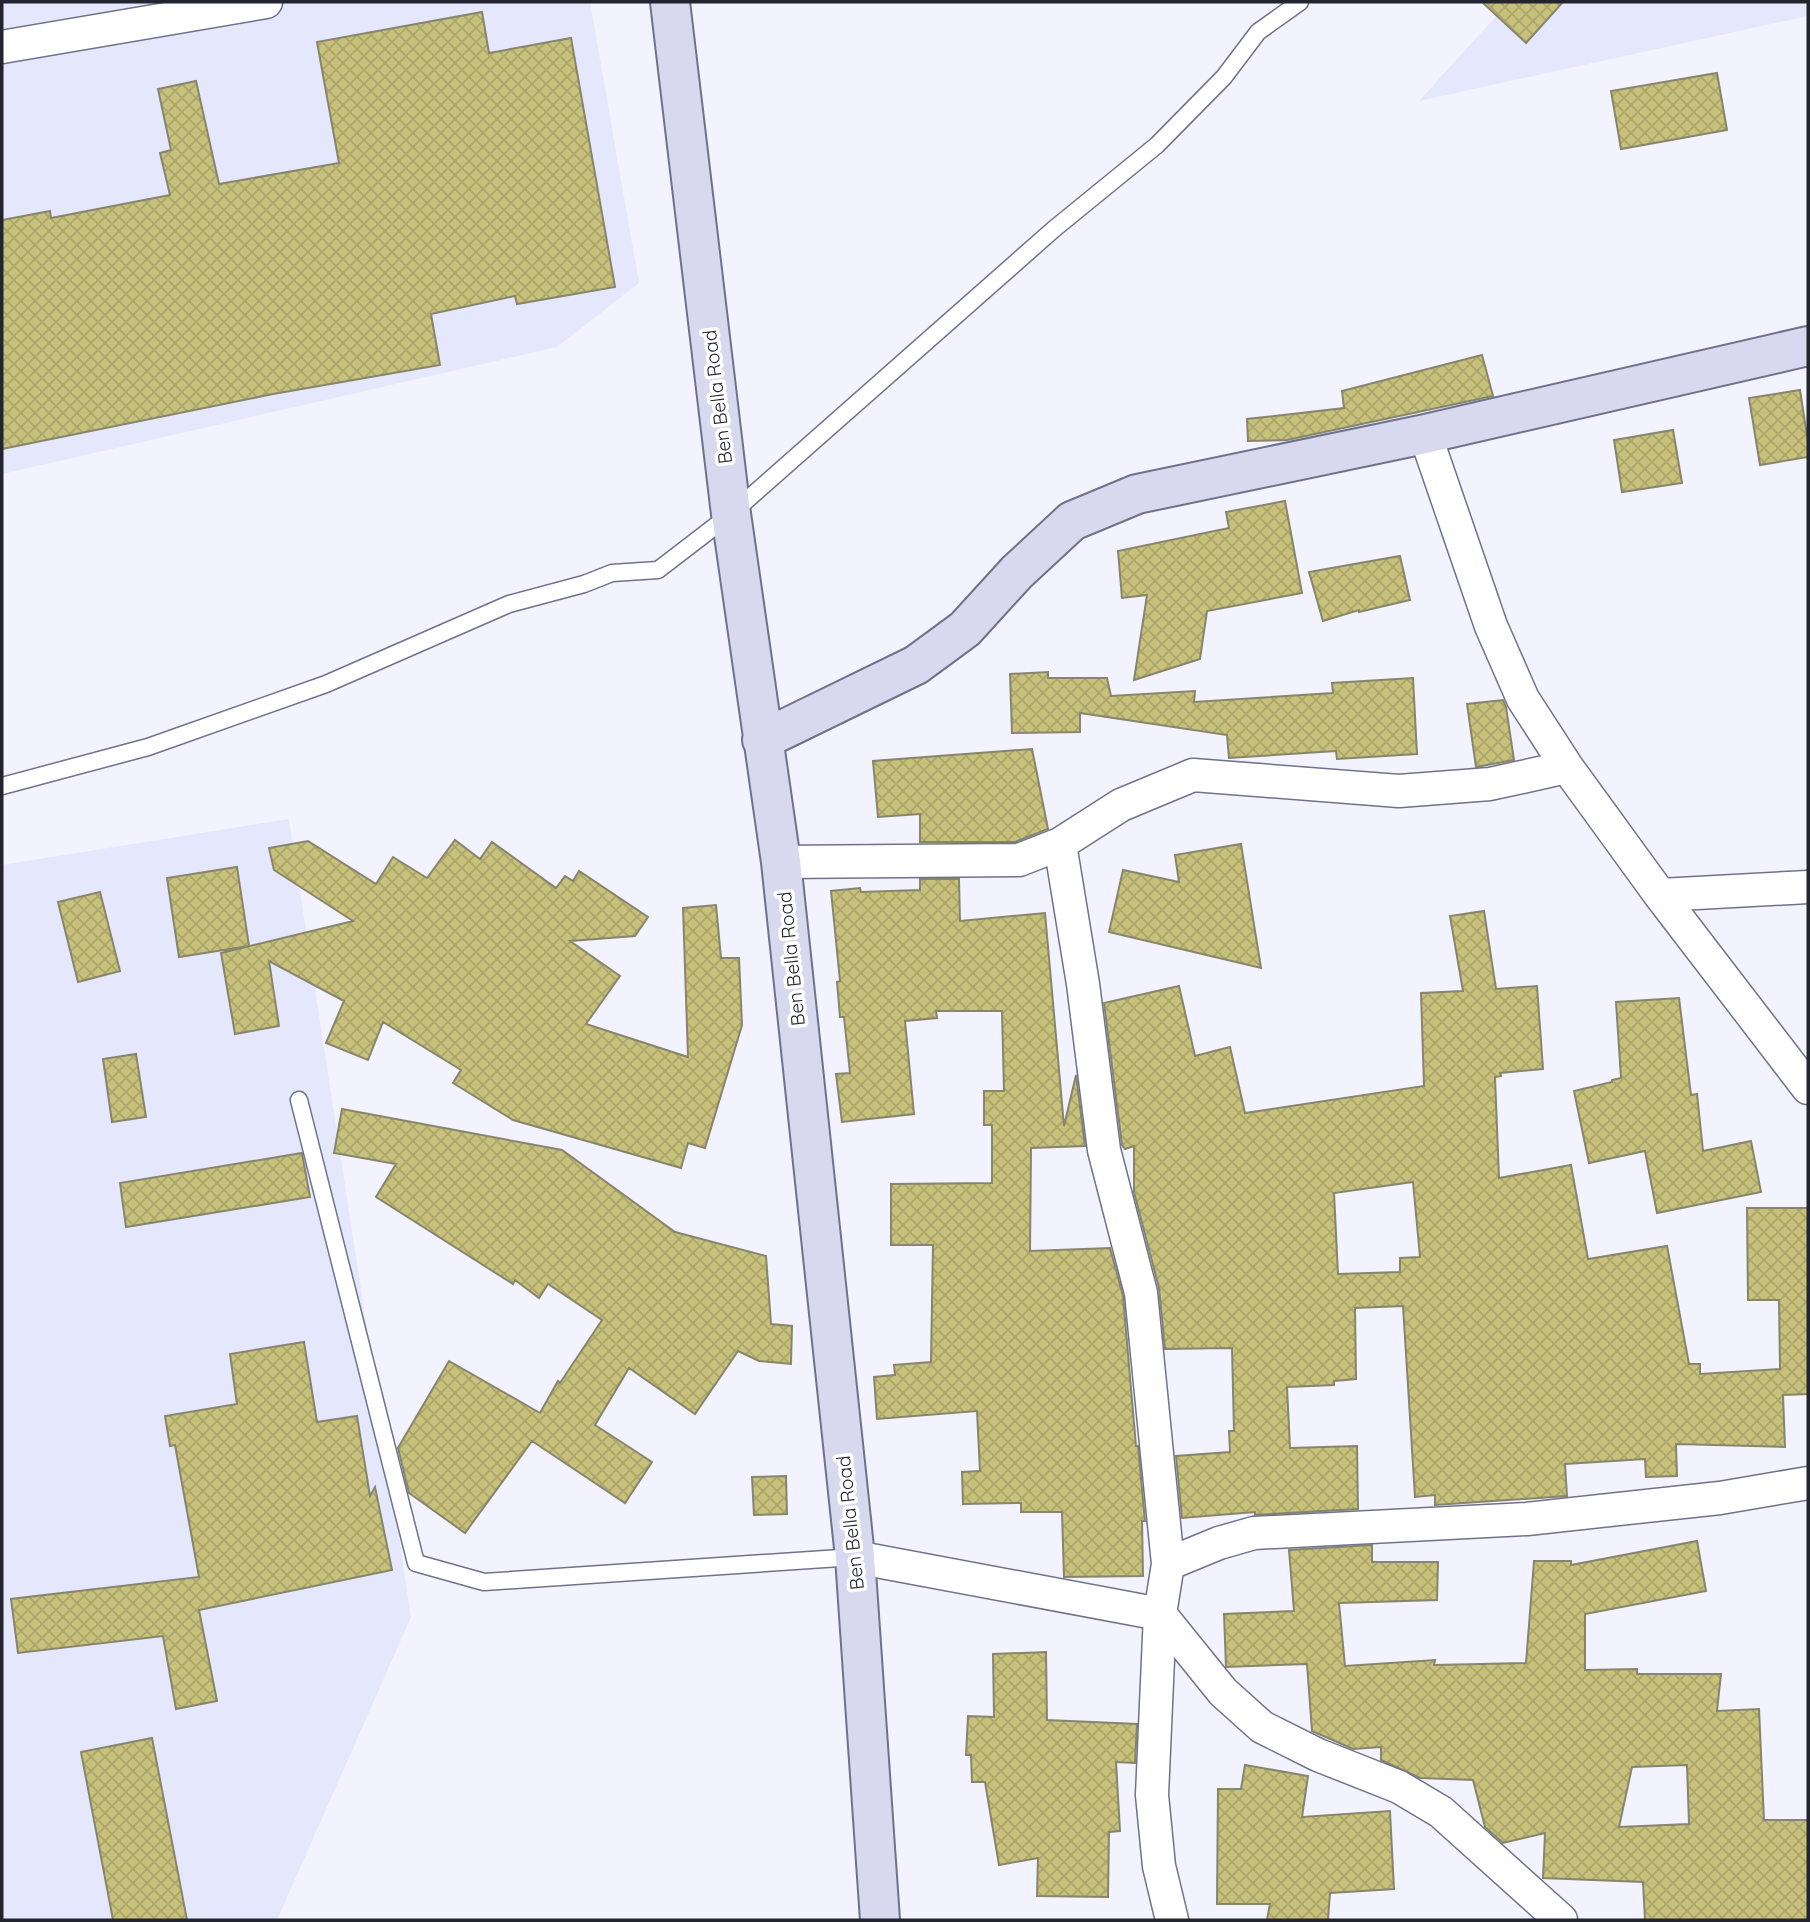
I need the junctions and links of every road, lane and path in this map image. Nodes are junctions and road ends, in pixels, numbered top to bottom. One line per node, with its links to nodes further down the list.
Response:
1 (266, 2): 4 (street)
2 (670, 2): 7 (main road, Ben Bella Road)
3 (1300, 2): 7 (lane)
4 (2, 47)
5 (1808, 346): 6 (main road)
6 (1425, 434): 8 (main road); 9 (street)
7 (731, 514): 8 (main road, Ben Bella Road); 10 (lane)
8 (762, 740): 12 (main road, Ben Bella Road)
9 (1567, 767): 11 (street); 14 (street)
10 (2, 786)
11 (1060, 844): 12 (street); 19 (street)
12 (781, 862): 18 (main road, Ben Bella Road)
13 (1808, 887): 14 (street)
14 (1660, 895): 15 (street)
15 (1808, 1088)
16 (299, 1100): 18 (lane)
17 (1808, 1483): 19 (street)
18 (855, 1557): 20 (street); 21 (main road, Ben Bella Road)
19 (1168, 1564): 20 (street)
20 (1160, 1614): 22 (street); 23 (street)
21 (880, 1920)
22 (1172, 1920)
23 (1561, 1920)

